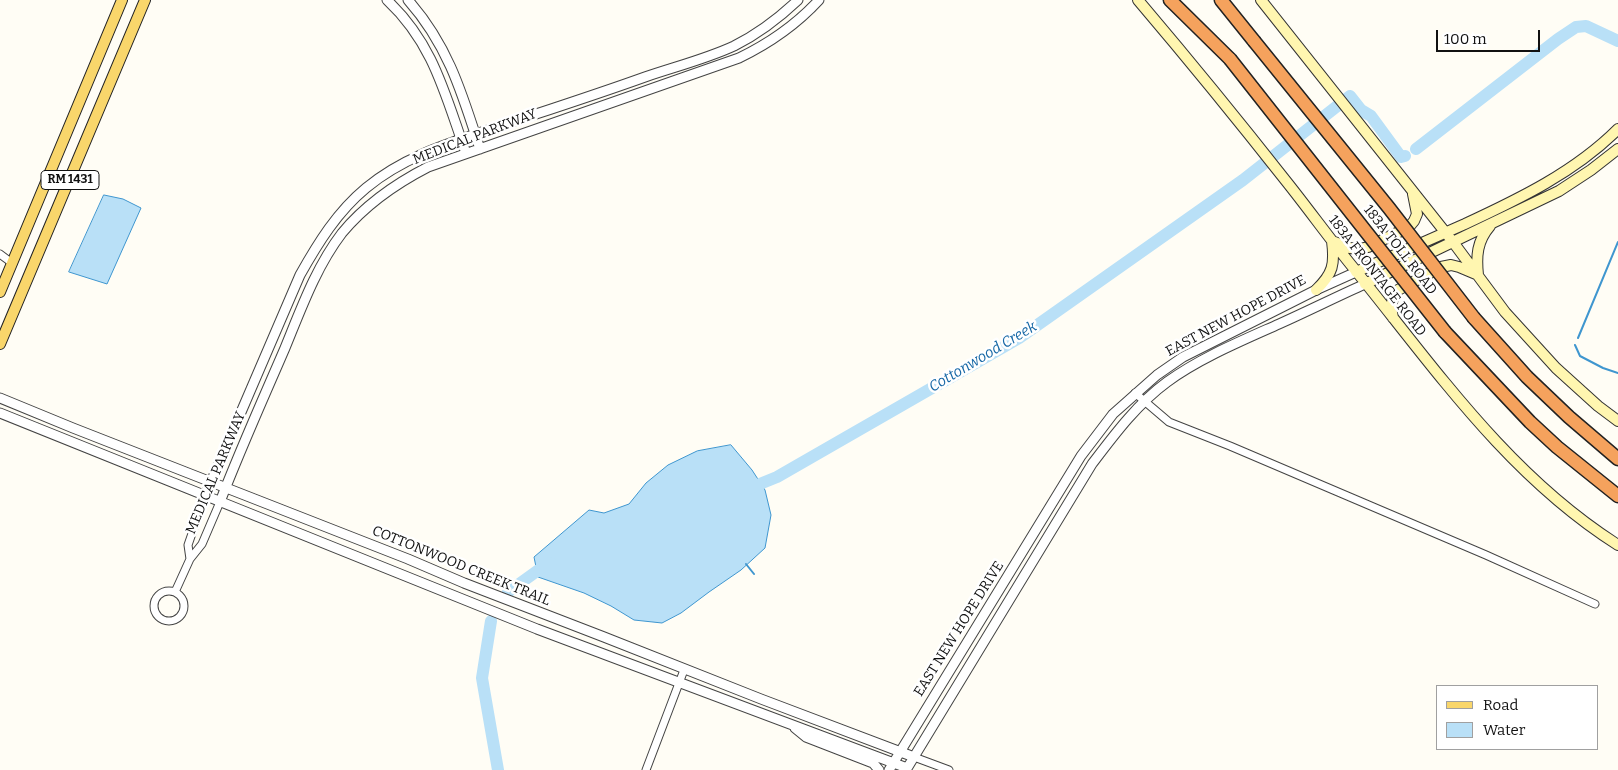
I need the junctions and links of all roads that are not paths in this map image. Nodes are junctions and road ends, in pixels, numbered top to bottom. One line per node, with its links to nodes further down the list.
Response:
1 (122, 0): 27 (main road, RM 1431)
2 (145, 0): 36 (main road, RM 1431)
3 (387, 0): 17 (street)
4 (408, 0): 16 (street)
5 (798, 0): 13 (street, MEDICAL PARKWAY)
6 (819, 0): 14 (street, MEDICAL PARKWAY)
7 (1138, 0): 24 (main road, 183A FRONTAGE ROAD)
8 (1170, 0): 12 (highway)
9 (1183, 0): 12 (highway, 183A TOLL ROAD)
10 (1221, 0): 42 (highway, 183A TOLL ROAD, bridge)
11 (1260, 0): 21 (main road)
12 (1230, 59): 46 (highway, 183A TOLL ROAD, bridge)
13 (678, 66): 14 (street); 16 (street, MEDICAL PARKWAY)
14 (682, 78): 18 (street, MEDICAL PARKWAY)
15 (1618, 129): 23 (main road, EAST NEW HOPE DRIVE)
16 (475, 134): 17 (street, MEDICAL PARKWAY); 18 (street)
17 (461, 138): 20 (street); 33 (street, MEDICAL PARKWAY)
18 (480, 149): 20 (street, MEDICAL PARKWAY)
19 (1618, 149): 22 (main road, EAST NEW HOPE DRIVE)
20 (466, 153): 34 (street, MEDICAL PARKWAY)
21 (1412, 191): 23 (main road); 24 (main road)
22 (1492, 224): 25 (main road, EAST NEW HOPE DRIVE); 29 (main road)
23 (1445, 233): 25 (main road); 28 (main road, EAST NEW HOPE DRIVE)
24 (1332, 241): 28 (main road, 183A FRONTAGE ROAD); 31 (main road)
25 (1453, 242): 29 (main road); 30 (main road, EAST NEW HOPE DRIVE)
26 (0, 254): 27 (street)
27 (12, 263): 32 (main road, RM 1431)
28 (1356, 272): 30 (main road, 183A FRONTAGE ROAD); 31 (street, EAST NEW HOPE DRIVE)
29 (1478, 275): 35 (main road); 41 (main road)
30 (1365, 284): 35 (main road, 183A FRONTAGE ROAD); 39 (street, EAST NEW HOPE DRIVE)
31 (1316, 290): 37 (street, EAST NEW HOPE DRIVE)
32 (0, 292)
33 (289, 302): 34 (street); 43 (street, MEDICAL PARKWAY)
34 (302, 308): 44 (street, MEDICAL PARKWAY)
35 (1393, 319): 48 (main road, 183A FRONTAGE ROAD)
36 (0, 344)
37 (1135, 393): 39 (street); 50 (street, EAST NEW HOPE DRIVE)
38 (0, 398): 43 (street, COTTONWOOD CREEK TRAIL)
39 (1144, 402): 51 (street, EAST NEW HOPE DRIVE); 53 (street)
40 (0, 413): 45 (street)
41 (1618, 421)
42 (1618, 459)
43 (211, 482): 44 (street, COTTONWOOD CREEK TRAIL); 45 (street, MEDICAL PARKWAY)
44 (225, 488): 47 (street, MEDICAL PARKWAY); 54 (street, COTTONWOOD CREEK TRAIL)
45 (205, 496): 47 (street); 49 (street, MEDICAL PARKWAY)
46 (1618, 496)
47 (220, 502): 49 (street, MEDICAL PARKWAY); 55 (street)
48 (1618, 545)
49 (190, 558): 52 (street, MEDICAL PARKWAY)
50 (1016, 562): 51 (street); 57 (street, EAST NEW HOPE DRIVE)
51 (1025, 574): 58 (street, EAST NEW HOPE DRIVE)
52 (175, 592): 52 (street)
53 (1595, 604)
54 (684, 670): 55 (street); 57 (street, COTTONWOOD CREEK TRAIL)
55 (679, 683): 56 (street); 61 (street)
56 (787, 722): 59 (street); 62 (street)
57 (900, 751): 58 (street, COTTONWOOD CREEK TRAIL); 59 (street, EAST NEW HOPE DRIVE)
58 (914, 756): 60 (street, EAST NEW HOPE DRIVE); 63 (street)
59 (891, 766): 60 (street)
60 (908, 769)
61 (646, 770)
62 (878, 770)
63 (949, 770)

